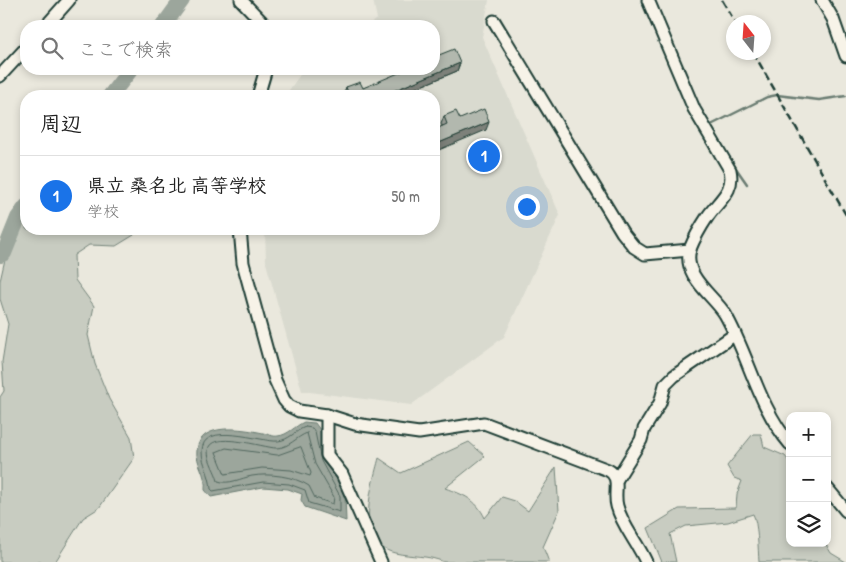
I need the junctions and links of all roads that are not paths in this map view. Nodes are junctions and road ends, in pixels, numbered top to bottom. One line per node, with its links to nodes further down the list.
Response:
1 (69, 0): 5 (street)
2 (241, 0): 6 (street)
3 (648, 0): 14 (street)
4 (822, 0): 9 (street)
5 (51, 20)
6 (260, 20)
7 (494, 21): 14 (street)
8 (20, 54): 11 (street)
9 (846, 56)
10 (264, 75): 12 (street)
11 (0, 76)
12 (260, 90)
13 (241, 235): 16 (street)
14 (690, 250): 15 (street)
15 (734, 335): 17 (street); 18 (street)
16 (327, 415): 18 (street); 21 (street)
17 (786, 439)
18 (617, 479): 22 (street)
19 (831, 493): 20 (street)
20 (846, 511)
21 (382, 562)
22 (646, 562)

